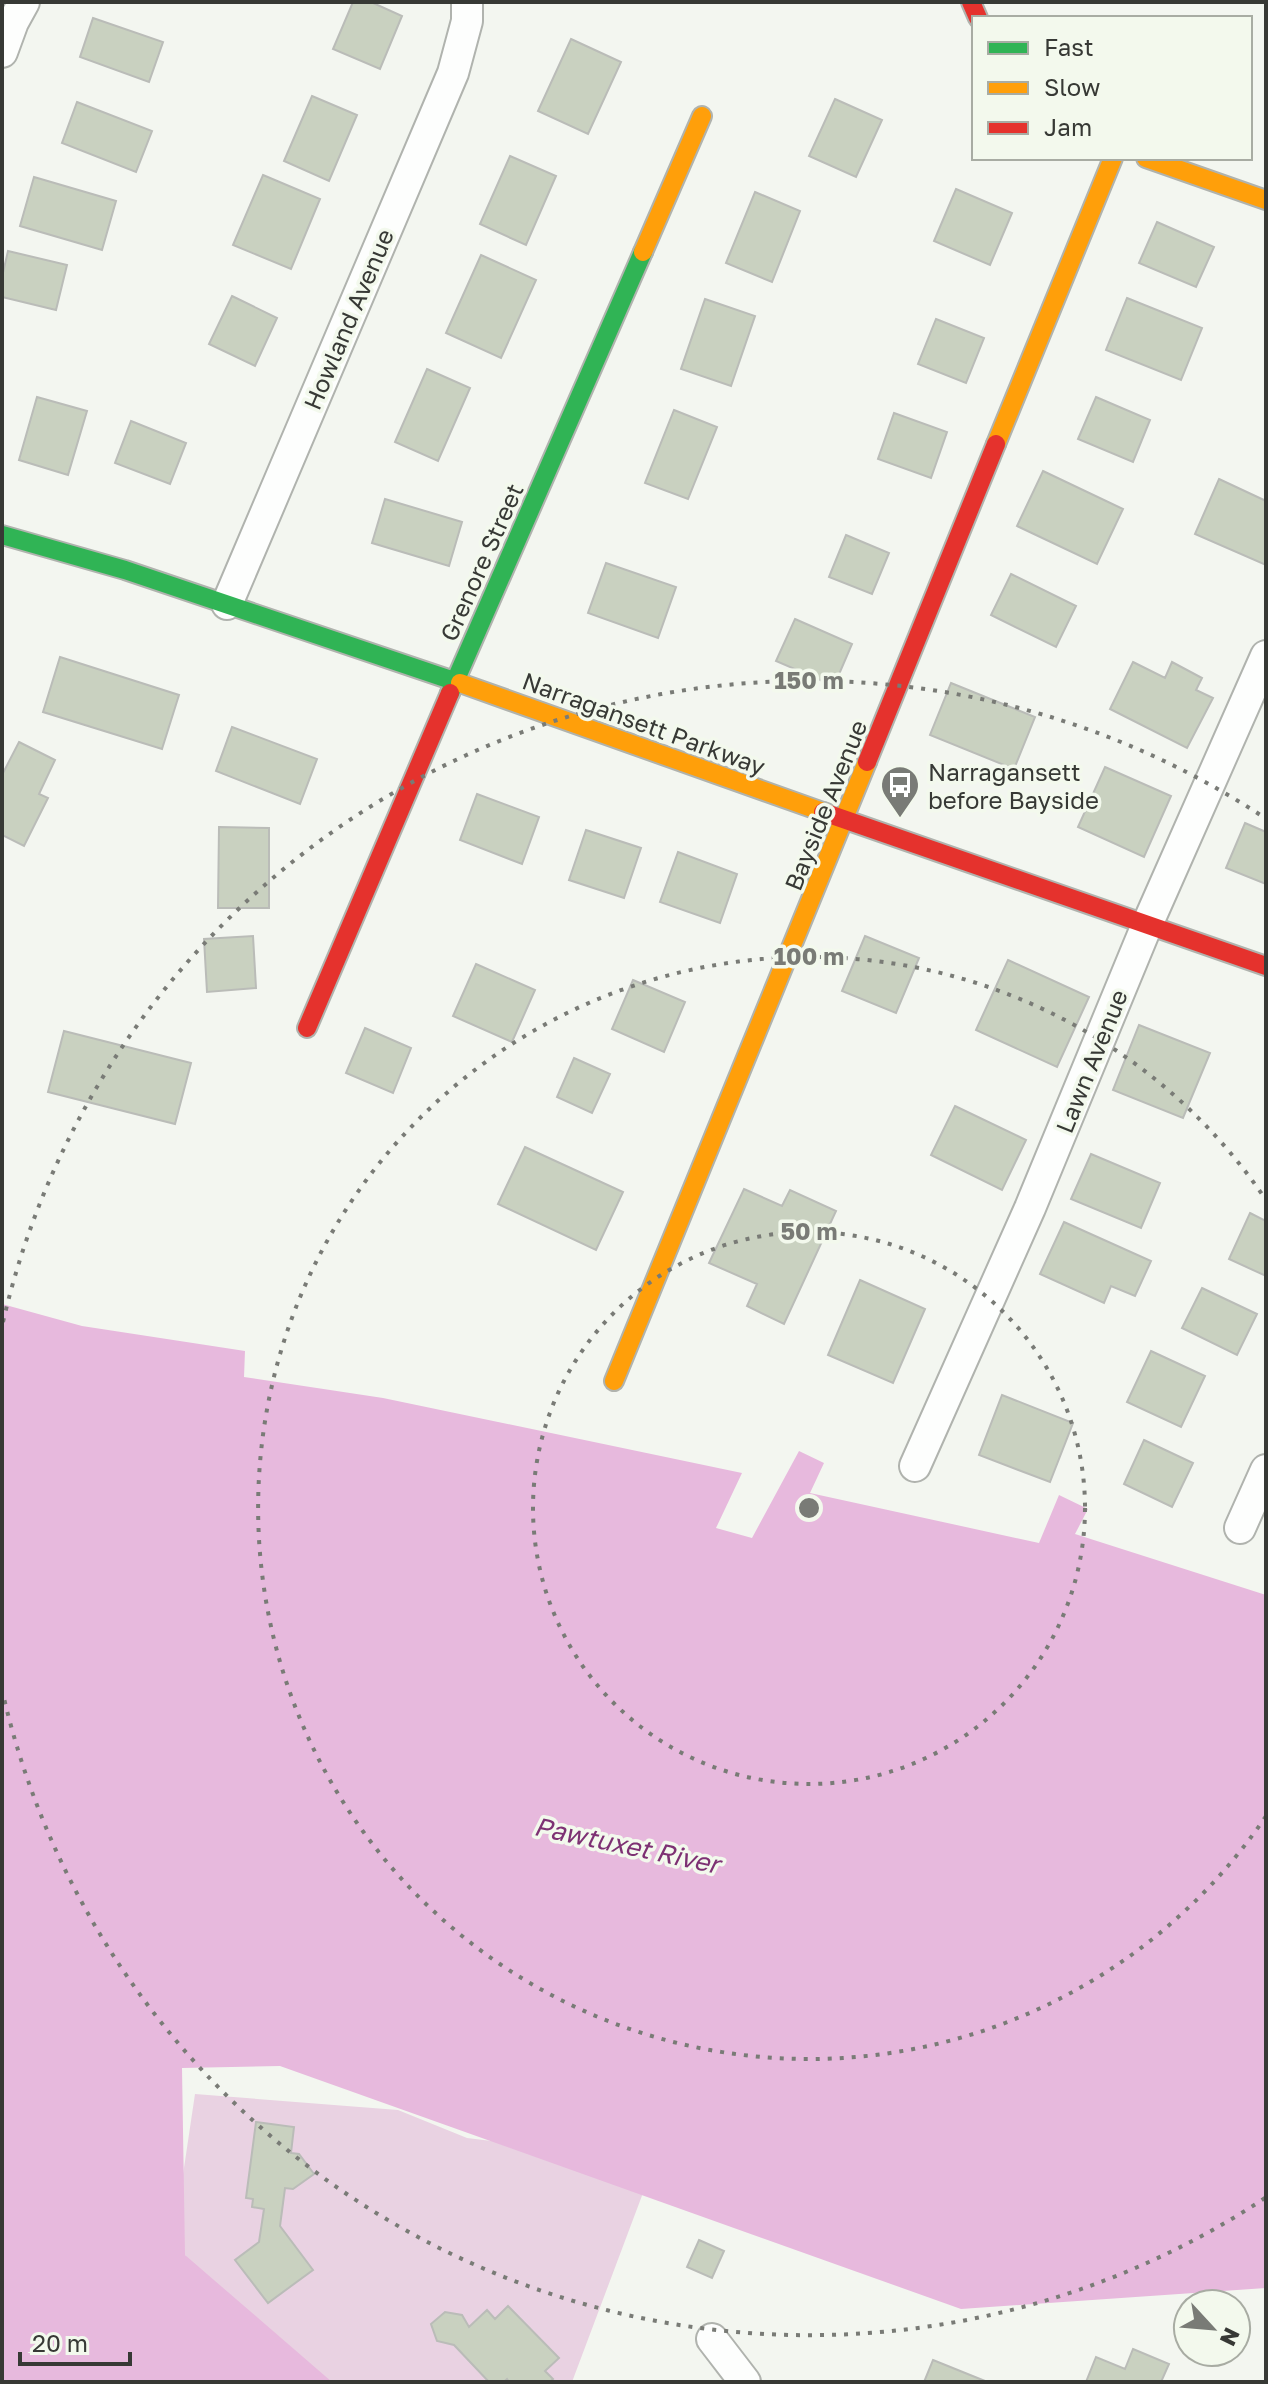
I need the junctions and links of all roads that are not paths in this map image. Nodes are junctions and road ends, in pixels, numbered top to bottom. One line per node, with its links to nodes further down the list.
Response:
1 (24, 2): 3 (street)
2 (467, 2): 9 (street, Howland Avenue)
3 (2, 52)
4 (702, 116): 11 (street, Grenore Street)
5 (1112, 160): 12 (street, Bayside Avenue)
6 (1152, 160): 7 (street)
7 (1266, 200)
8 (4, 542): 9 (street, Narragansett Parkway)
9 (227, 604): 11 (street, Narragansett Parkway)
10 (1266, 656): 13 (street, Lawn Avenue)
11 (455, 681): 12 (street, Narragansett Parkway); 15 (street, Grenore Street)
12 (845, 820): 13 (street, Narragansett Parkway); 16 (street, Bayside Avenue)
13 (1147, 925): 14 (street, Narragansett Parkway); 17 (street, Lawn Avenue)
14 (1266, 966)
15 (307, 1028)
16 (614, 1381)
17 (915, 1466)
18 (1266, 1470): 19 (street)
19 (1240, 1528)
20 (712, 2339): 21 (street)
21 (745, 2382)

